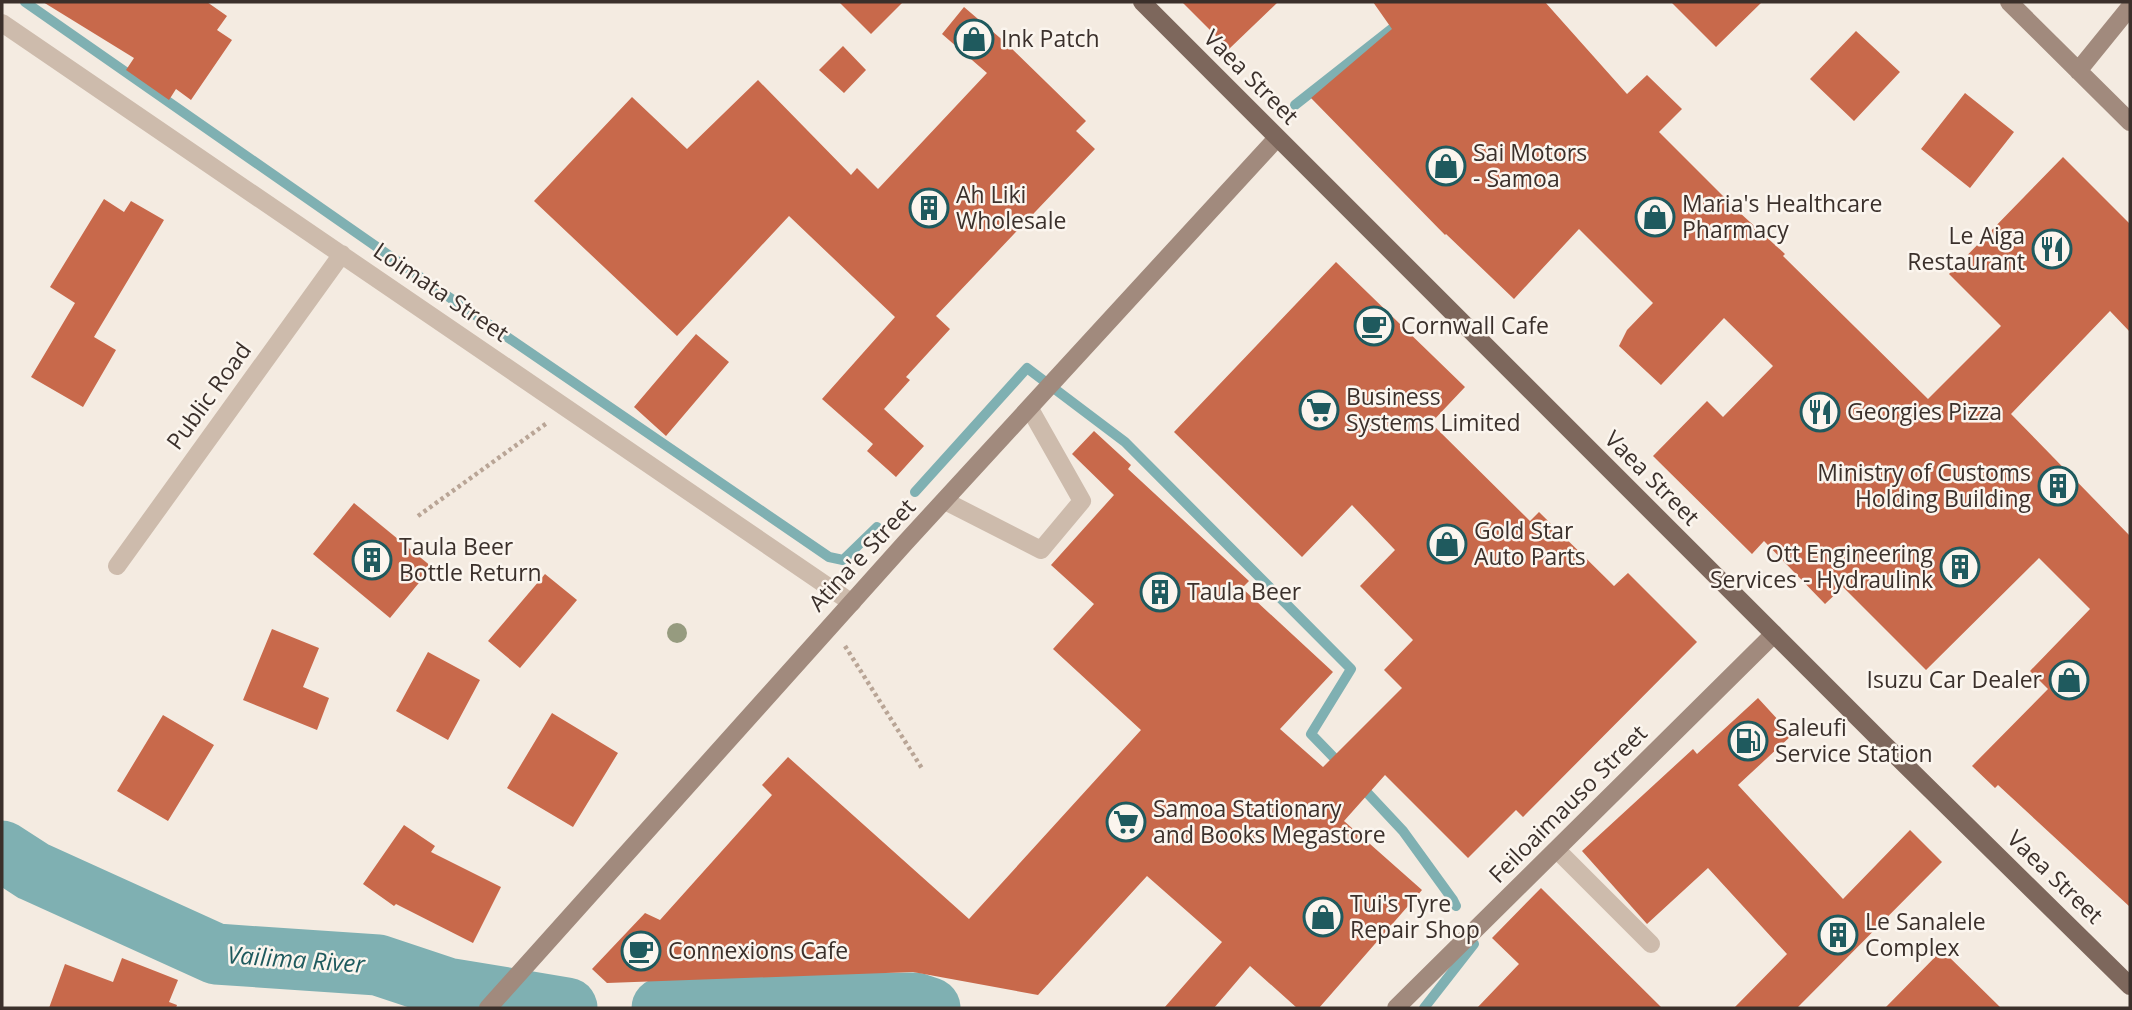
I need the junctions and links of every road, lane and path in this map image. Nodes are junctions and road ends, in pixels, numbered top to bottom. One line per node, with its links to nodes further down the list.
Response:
1 (1142, 2): 7 (main road, Vaea Street)
2 (2009, 2): 5 (main road)
3 (2130, 7): 5 (main road)
4 (2, 23): 8 (street, Loimata Street)
5 (2078, 71): 6 (main road)
6 (2130, 122)
7 (1276, 138): 9 (main road, Atina'e Street); 16 (main road, Vaea Street)
8 (342, 254): 10 (street, Loimata Street); 13 (street, Public Road)
9 (1035, 403): 11 (main road, Atina'e Street); 11 (street)
10 (568, 408): 12 (path); 14 (street, Loimata Street)
11 (945, 501): 14 (main road, Atina'e Street)
12 (418, 516)
13 (117, 566)
14 (852, 603): 15 (main road, Atina'e Street)
15 (832, 625): 17 (path); 21 (main road, Atina'e Street)
16 (1774, 634): 18 (main road, Feiloaimauso Street); 20 (main road, Vaea Street)
17 (923, 770)
18 (1557, 850): 19 (street); 22 (main road, Feiloaimauso Street)
19 (1651, 944)
20 (2130, 986)
21 (488, 1008)
22 (1396, 1008)

